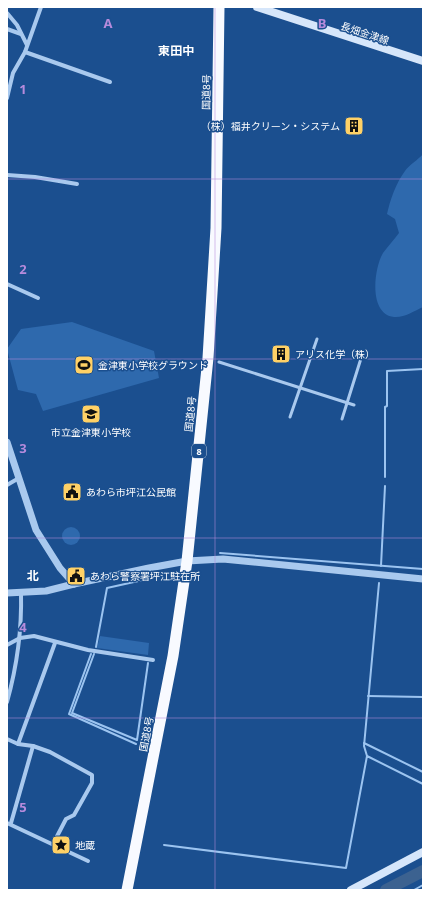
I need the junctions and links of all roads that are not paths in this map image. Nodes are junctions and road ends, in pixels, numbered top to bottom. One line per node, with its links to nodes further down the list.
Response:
1 (41, 7): 7 (street)
2 (219, 7): 29 (highway, 国道8号 / 8)
3 (257, 7): 9 (main road, 長畑金津線)
4 (7, 13): 6 (street)
5 (7, 29): 6 (street)
6 (22, 34): 7 (street)
7 (27, 45): 8 (street)
8 (25, 52): 11 (street); 12 (street)
9 (423, 61)
10 (7, 72): 11 (street)
11 (13, 73): 13 (street)
12 (110, 82)
13 (7, 98)
14 (7, 175): 15 (street)
15 (77, 184)
16 (7, 284): 17 (street)
17 (38, 298)
18 (317, 339): 21 (lane)
19 (364, 352): 22 (lane)
20 (218, 362): 21 (lane)
21 (301, 389): 22 (lane); 24 (lane)
22 (348, 403): 23 (lane); 25 (lane)
23 (354, 405)
24 (290, 417)
25 (342, 419)
26 (7, 442): 27 (street)
27 (19, 478): 28 (street); 31 (street)
28 (7, 485)
29 (187, 562): 30 (street); 31 (street); 48 (highway, 国道8号 / 8)
30 (423, 579)
31 (74, 584): 33 (street)
32 (7, 593): 33 (street)
33 (21, 593): 34 (street)
34 (20, 638): 36 (street); 37 (street); 40 (street)
35 (7, 639): 36 (street)
36 (15, 641): 38 (street)
37 (56, 643): 39 (street); 42 (street)
38 (7, 645)
39 (153, 660)
40 (7, 702)
41 (7, 739): 42 (street)
42 (18, 744): 43 (street)
43 (33, 746): 44 (street); 45 (street)
44 (9, 823): 45 (street)
45 (53, 844): 47 (street)
46 (423, 852): 49 (main road)
47 (88, 861)
48 (128, 890)
49 (351, 890)

